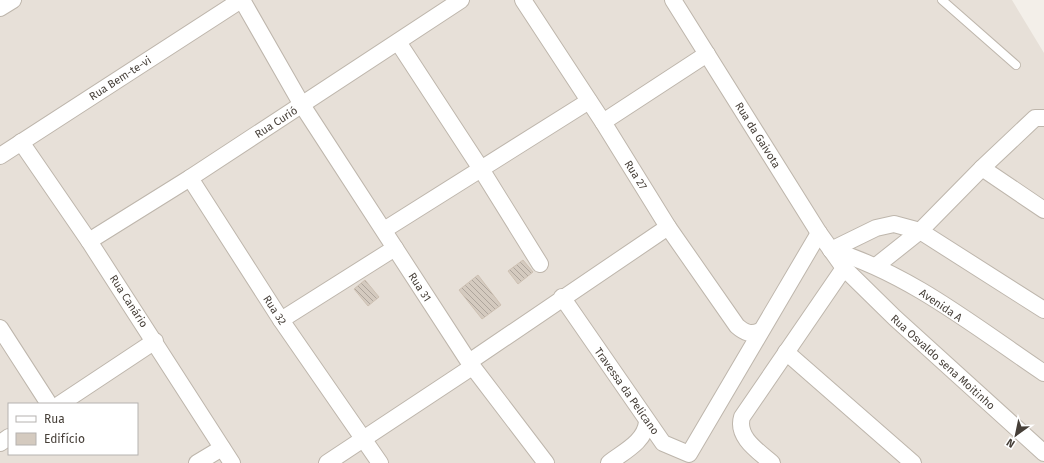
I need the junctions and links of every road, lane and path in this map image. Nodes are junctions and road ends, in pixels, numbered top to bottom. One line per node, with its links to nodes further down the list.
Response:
1 (13, 0): 7 (street)
2 (241, 0): 12 (street, Rua 31); 15 (street, Rua Bem-te-vi)
3 (461, 0): 8 (street, Rua Curió)
4 (523, 0): 11 (street, Rua 27)
5 (673, 0): 9 (street, Rua da Gaivota)
6 (942, 0): 10 (lane)
7 (0, 8)
8 (398, 42): 12 (street, Rua Curió); 18 (street)
9 (707, 54): 14 (street); 24 (street, Rua da Gaivota)
10 (1016, 65)
11 (589, 101): 14 (street, Rua 27); 18 (street)
12 (302, 105): 19 (street, Rua Curió); 22 (street, Rua 31)
13 (1044, 118): 17 (street)
14 (603, 122): 21 (street, Rua 27)
15 (21, 142): 16 (street, Rua Bem-te-vi); 25 (street, Rua Canário)
16 (0, 156)
17 (982, 168): 20 (street); 23 (street)
18 (481, 169): 22 (street); 28 (street)
19 (190, 178): 25 (street, Rua Curió); 33 (street, Rua 32)
20 (1044, 210)
21 (668, 227): 31 (street); 35 (street, Rua 27)
22 (384, 230): 26 (street, Rua 31)
23 (920, 231): 27 (street); 29 (street); 32 (street)
24 (819, 233): 27 (street, Rua da Gaivota); 35 (street, Travessa da Pelicano)
25 (89, 241): 36 (street, Rua Canário)
26 (395, 248): 33 (street); 38 (street, Rua 31)
27 (832, 250): 29 (street, Avenida A); 30 (street, Rua da Gaivota)
28 (540, 264)
29 (876, 266): 39 (street, Avenida A)
30 (844, 268): 37 (street); 45 (street, Rua Osvaldo sena Moitinho)
31 (562, 297): 38 (street); 42 (street, Travessa da Pelicano)
32 (1044, 310)
33 (281, 320): 43 (street, Rua 32)
34 (0, 328): 40 (street)
35 (760, 331): 46 (street, Travessa da Pelicano)
36 (155, 341): 41 (street); 44 (street, Rua Canário)
37 (786, 352): 53 (street); 54 (street)
38 (471, 364): 43 (street); 51 (street, Rua 31)
39 (1044, 373)
40 (48, 403)
41 (62, 403)
42 (647, 422): 46 (street, Travessa da Pelicano); 52 (street)
43 (364, 439): 49 (street); 50 (street, Rua 32)
44 (222, 448): 47 (street); 48 (street, Rua Canário)
45 (1044, 453)
46 (688, 459)
47 (197, 463)
48 (232, 463)
49 (327, 463)
50 (380, 463)
51 (546, 463)
52 (609, 463)
53 (772, 463)
54 (912, 463)

